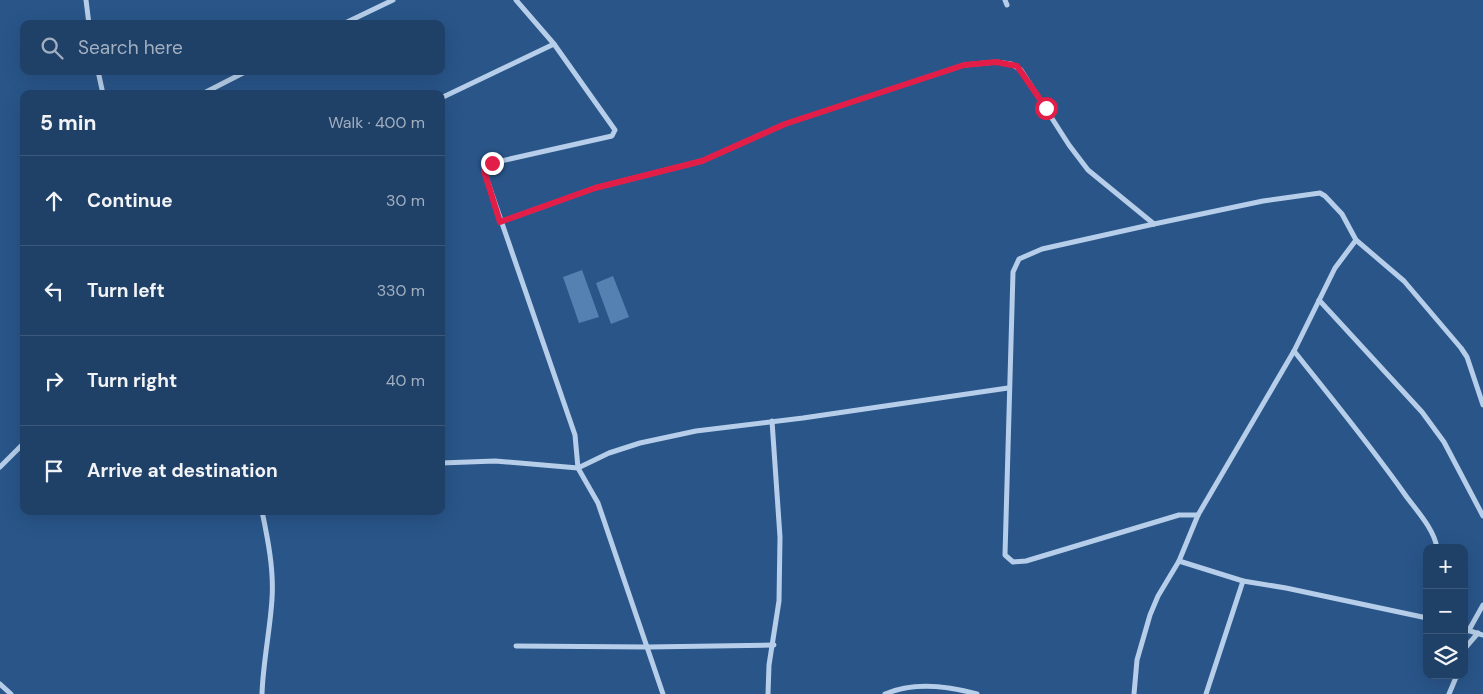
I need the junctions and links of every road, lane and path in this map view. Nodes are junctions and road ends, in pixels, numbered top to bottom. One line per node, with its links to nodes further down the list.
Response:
1 (86, 0): 4 (street)
2 (393, 0): 5 (street)
3 (516, 0): 6 (street)
4 (89, 20)
5 (351, 20)
6 (554, 44): 11 (street); 12 (street)
7 (99, 75): 9 (street)
8 (239, 75): 10 (street)
9 (102, 90)
10 (210, 90)
11 (445, 96)
12 (500, 222): 13 (street); 23 (street)
13 (1154, 224): 14 (street); 17 (street)
14 (1356, 240): 15 (street); 18 (street)
15 (1319, 300): 16 (street); 26 (street)
16 (1294, 351): 25 (street); 27 (street)
17 (1008, 388): 19 (street); 25 (street)
18 (1483, 406)
19 (772, 421): 23 (street); 35 (street)
20 (20, 447): 22 (street)
21 (445, 463): 23 (street)
22 (0, 467)
23 (578, 468): 37 (street)
24 (263, 515): 42 (street)
25 (1198, 515): 28 (street)
26 (1483, 516)
27 (1436, 544)
28 (1179, 561): 29 (street); 47 (street)
29 (1243, 581): 31 (street); 48 (street)
30 (1483, 605): 32 (street)
31 (1423, 617)
32 (1468, 627)
33 (1468, 631): 34 (street)
34 (1481, 634): 38 (street)
35 (774, 645): 37 (street); 44 (street)
36 (516, 646): 37 (street)
37 (648, 647): 43 (street)
38 (1468, 647)
39 (1455, 679): 49 (street)
40 (0, 684): 41 (street)
41 (11, 694)
42 (262, 694)
43 (663, 694)
44 (768, 694)
45 (885, 694): 46 (street)
46 (977, 694)
47 (1134, 694)
48 (1206, 694)
49 (1448, 694)

